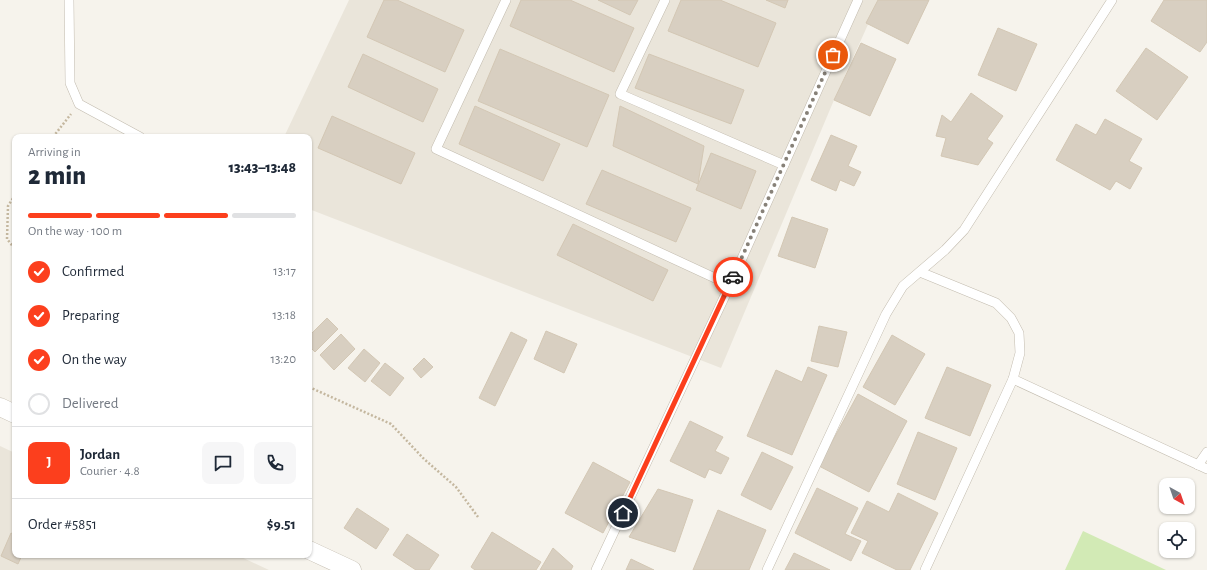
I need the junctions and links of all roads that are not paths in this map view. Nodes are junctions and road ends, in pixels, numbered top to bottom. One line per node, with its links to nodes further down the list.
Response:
1 (69, 0): 6 (lane)
2 (506, 0): 9 (lane)
3 (665, 0): 7 (lane)
4 (858, 0): 7 (lane)
5 (1112, 0): 8 (lane)
6 (134, 134)
7 (784, 165): 9 (lane)
8 (920, 272): 10 (lane); 19 (lane)
9 (730, 285): 18 (lane)
10 (1013, 379): 14 (lane); 20 (lane)
11 (0, 407): 12 (street)
12 (12, 413)
13 (1207, 452): 14 (lane)
14 (1198, 465): 15 (lane)
15 (1207, 469)
16 (312, 551): 17 (street)
17 (352, 570)
18 (596, 570)
19 (767, 570)
20 (925, 570)

